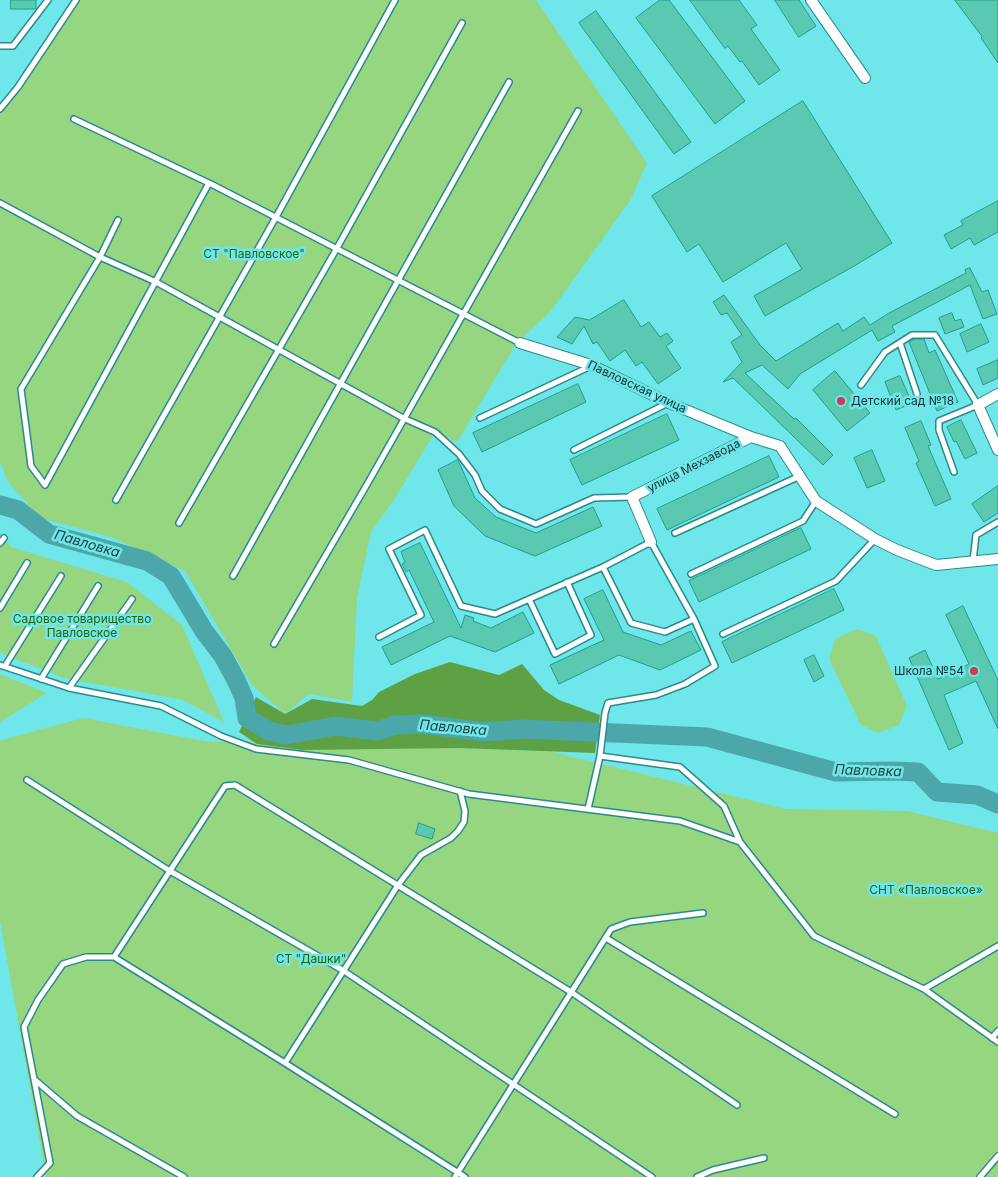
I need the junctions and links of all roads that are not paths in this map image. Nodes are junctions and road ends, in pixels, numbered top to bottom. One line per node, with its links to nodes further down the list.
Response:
1 (48, 0): 6 (lane)
2 (76, 0): 9 (lane)
3 (395, 0): 14 (lane)
4 (811, 0): 7 (street)
5 (462, 23): 16 (lane)
6 (0, 46)
7 (865, 78)
8 (509, 82): 18 (lane)
9 (0, 109)
10 (578, 111): 20 (lane)
11 (74, 119): 12 (lane)
12 (209, 183): 14 (lane); 19 (lane)
13 (0, 203): 17 (lane)
14 (276, 217): 16 (lane); 21 (lane)
15 (118, 220): 17 (lane)
16 (337, 248): 18 (lane); 24 (lane)
17 (100, 256): 19 (lane); 19 (lane)
18 (399, 281): 20 (lane); 26 (lane)
19 (156, 282): 21 (lane)
20 (462, 313): 23 (lane); 32 (lane)
21 (219, 317): 24 (lane); 40 (lane)
22 (900, 342): 27 (lane); 28 (lane); 31 (lane)
23 (520, 343): 25 (street, Павловская улица)
24 (279, 350): 26 (lane); 43 (lane)
25 (591, 365): 30 (street, Павловская улица); 33 (lane)
26 (341, 384): 32 (lane); 55 (lane)
27 (861, 385)
28 (918, 394)
29 (998, 394): 31 (street)
30 (668, 403): 34 (street, Павловская улица); 35 (lane)
31 (978, 405): 36 (street); 37 (lane)
32 (403, 418): 39 (lane); 64 (lane)
33 (480, 418)
34 (751, 437): 38 (street, улица Мехзавода); 39 (street, улица Мехзавода)
35 (574, 450)
36 (998, 450)
37 (954, 472)
38 (800, 476): 41 (street, улица Мехзавода); 44 (lane)
39 (632, 497): 47 (street, улица Мехзавода)
40 (116, 500)
41 (816, 501): 46 (street, улица Мехзавода); 53 (lane)
42 (998, 522): 50 (lane)
43 (179, 524)
44 (676, 533)
45 (4, 538): 48 (lane)
46 (875, 539): 50 (street, улица Мехзавода); 62 (lane)
47 (651, 542): 52 (lane); 61 (lane)
48 (0, 543)
49 (998, 559): 50 (street, улица Мехзавода)
50 (973, 561)
51 (27, 563): 60 (lane)
52 (603, 567): 56 (lane); 61 (lane)
53 (691, 574)
54 (61, 576): 65 (lane)
55 (233, 576)
56 (567, 582): 59 (lane); 59 (lane)
57 (98, 586): 66 (lane)
58 (132, 599): 67 (lane)
59 (529, 599): 63 (lane)
60 (0, 608)
61 (694, 619): 68 (lane)
62 (723, 634)
63 (379, 637)
64 (274, 644)
65 (2, 666): 66 (lane)
66 (40, 679): 67 (lane)
67 (69, 688): 70 (lane)
68 (600, 756): 71 (lane); 72 (lane)
69 (26, 780): 73 (lane)
70 (460, 791): 71 (lane); 74 (lane)
71 (588, 809): 72 (lane)
72 (740, 842): 80 (lane)
73 (170, 871): 74 (lane); 78 (lane); 79 (lane)
74 (398, 885): 79 (lane); 81 (lane)
75 (703, 913): 76 (lane)
76 (606, 938): 81 (lane); 89 (lane)
77 (998, 946): 80 (lane)
78 (114, 957): 85 (lane); 86 (lane)
79 (344, 971): 85 (lane); 87 (lane)
80 (924, 989): 83 (lane)
81 (571, 992): 87 (lane); 88 (lane)
82 (998, 1031): 83 (lane)
83 (992, 1038): 84 (lane)
84 (998, 1042)
85 (285, 1063): 92 (lane)
86 (34, 1080): 93 (lane); 94 (lane)
87 (514, 1084): 92 (lane); 96 (lane)
88 (737, 1104)
89 (895, 1114)
90 (998, 1156): 98 (lane)
91 (764, 1158): 97 (lane)
92 (456, 1175): 95 (lane)
93 (37, 1177)
94 (184, 1177)
95 (465, 1177)
96 (652, 1177)
97 (697, 1177)
98 (980, 1177)

